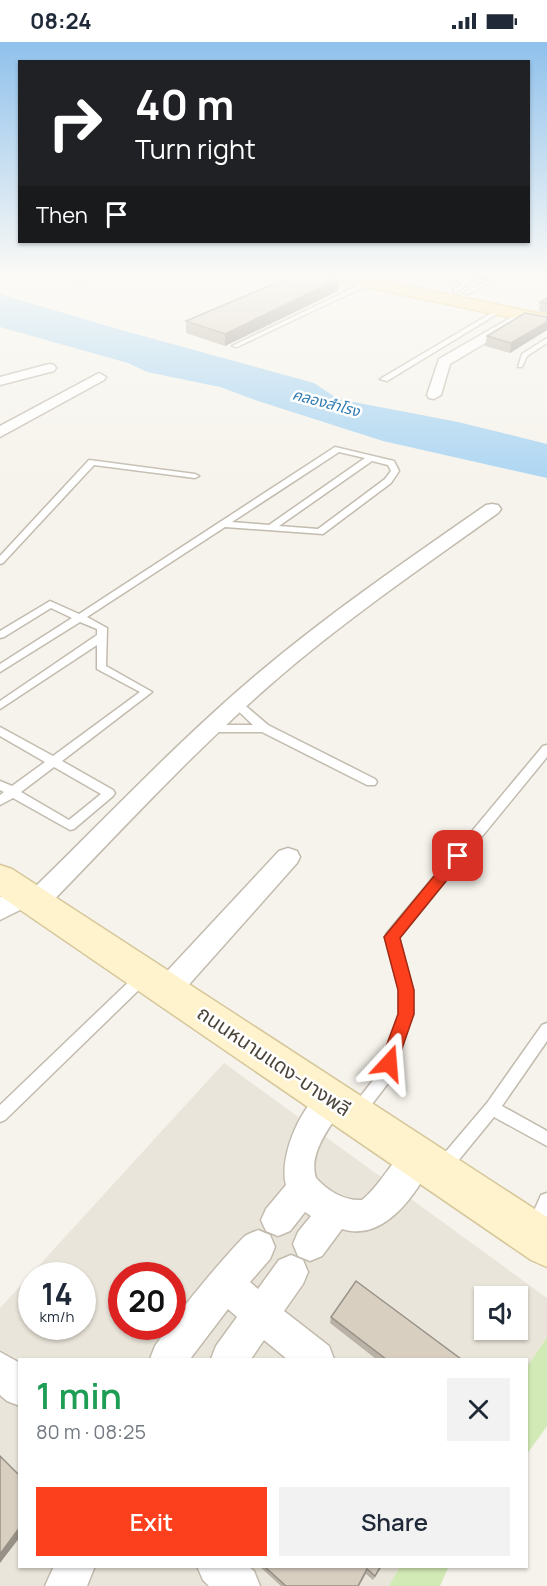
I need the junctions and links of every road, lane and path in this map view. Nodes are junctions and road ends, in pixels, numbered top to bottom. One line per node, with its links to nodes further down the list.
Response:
1 (439, 346): 7 (lane)
2 (470, 346): 9 (street)
3 (537, 346): 4 (lane)
4 (520, 366)
5 (49, 368): 8 (street)
6 (99, 377): 10 (street)
7 (384, 379)
8 (0, 381)
9 (434, 395)
10 (0, 432)
11 (372, 457): 14 (lane); 15 (lane); 15 (lane)
12 (195, 476): 16 (lane)
13 (492, 509): 21 (street)
14 (222, 524): 15 (lane); 17 (lane)
15 (271, 528)
16 (0, 561)
17 (80, 617): 18 (lane); 19 (lane); 20 (lane)
18 (0, 635)
19 (101, 637): 22 (lane); 27 (lane)
20 (0, 669)
21 (237, 704): 23 (lane); 24 (street)
22 (0, 706)
23 (264, 728): 24 (lane); 28 (lane)
24 (209, 729): 33 (street)
25 (0, 731): 27 (lane)
26 (547, 749): 36 (lane)
27 (53, 763): 30 (lane); 30 (lane)
28 (370, 782)
29 (0, 785): 30 (lane)
30 (12, 792): 31 (lane)
31 (0, 801)
32 (288, 857): 34 (street)
33 (12, 894): 34 (main road, ถนนหนามแดง-บางพลี)
34 (156, 982): 36 (main road, ถนนหนามแดง-บางพลี); 38 (lane)
35 (547, 1029): 37 (lane)
36 (343, 1108): 40 (main road, ถนนหนามแดง-บางพลี); 41 (street)
37 (492, 1108): 39 (lane); 40 (lane)
38 (0, 1115)
39 (547, 1139)
40 (429, 1165): 42 (street); 43 (main road, ถนนหนามแดง-บางพลี)
41 (303, 1189): 42 (street); 44 (street)
42 (336, 1211): 45 (street)
43 (542, 1227)
44 (226, 1283): 45 (street); 46 (street)
45 (260, 1316): 47 (street); 48 (street)
46 (169, 1358)
47 (230, 1358)
48 (315, 1358)
49 (0, 1370): 50 (street)
50 (18, 1386)
51 (219, 1568): 52 (street)
52 (239, 1586)

